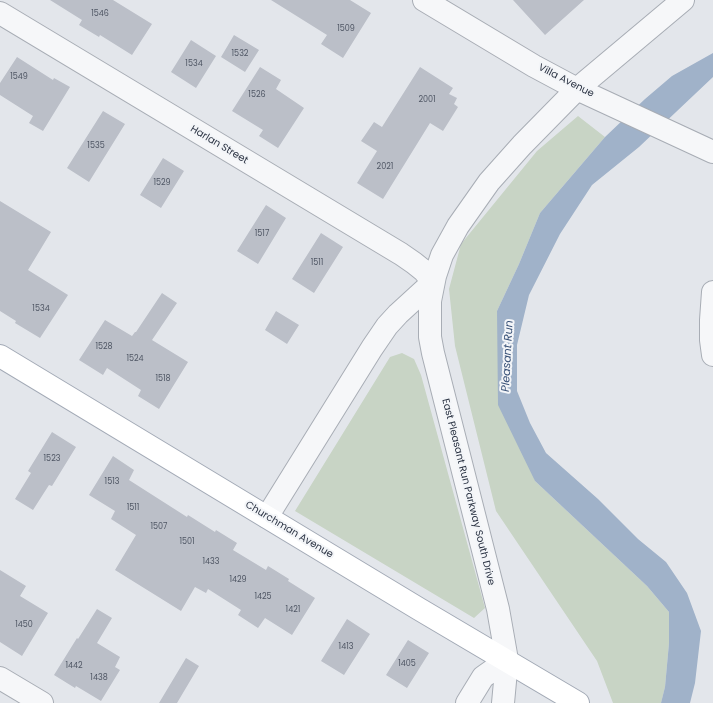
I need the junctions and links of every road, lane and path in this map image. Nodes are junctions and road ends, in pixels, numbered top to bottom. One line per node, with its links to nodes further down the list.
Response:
1 (424, 0): 4 (street, Villa Avenue)
2 (683, 0): 4 (street, East Pleasant Run Parkway South Drive)
3 (0, 13): 6 (street, Harlan Street)
4 (577, 89): 5 (street, Villa Avenue); 6 (street, East Pleasant Run Parkway South Drive)
5 (713, 152)
6 (434, 282): 10 (street); 11 (street, East Pleasant Run Parkway South Drive)
7 (713, 292): 8 (street)
8 (713, 355)
9 (0, 356): 10 (main road, Churchman Avenue)
10 (267, 517): 11 (main road, Churchman Avenue)
11 (508, 660): 14 (street); 15 (street, East Pleasant Run Parkway South Drive); 16 (main road, Churchman Avenue)
12 (0, 678): 13 (street)
13 (42, 703)
14 (467, 703)
15 (503, 703)
16 (578, 703)

